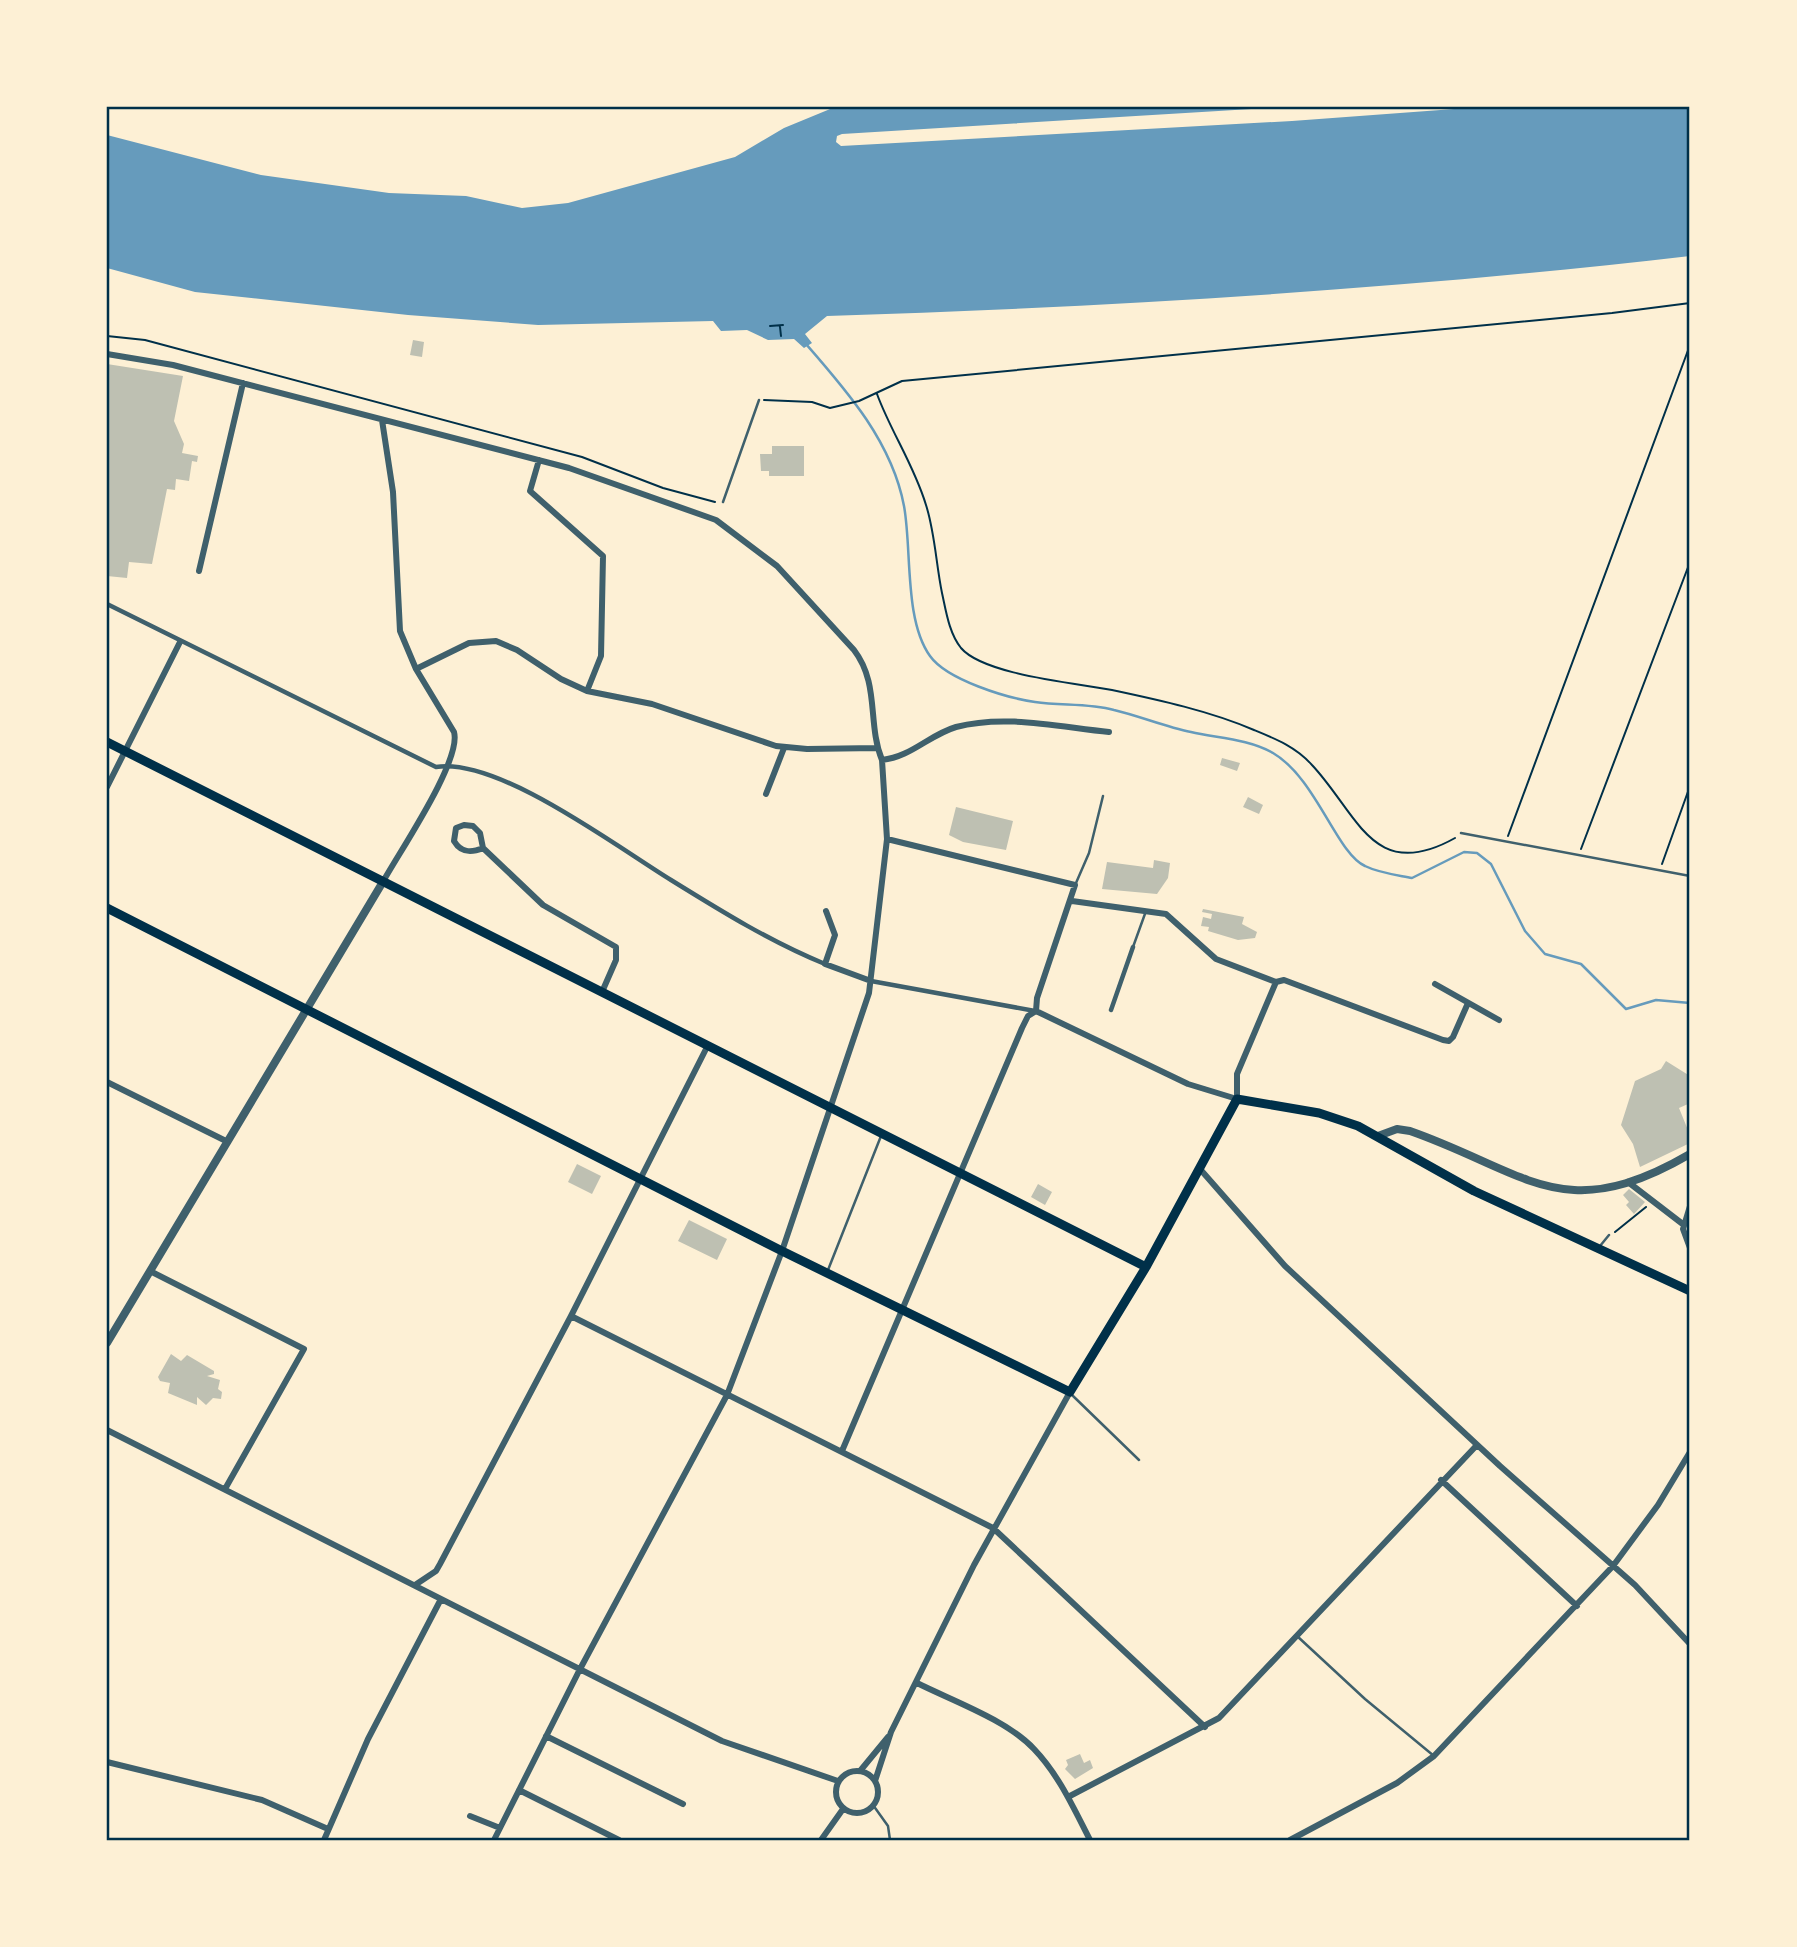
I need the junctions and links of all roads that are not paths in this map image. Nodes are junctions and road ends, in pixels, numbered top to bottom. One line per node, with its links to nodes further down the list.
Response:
1 (107, 354): 2 (street)
2 (243, 383): 4 (street); 7 (street)
3 (759, 400): 6 (lane)
4 (382, 420): 5 (street); 10 (street)
5 (539, 460): 11 (street); 15 (street)
6 (723, 502)
7 (199, 571)
8 (107, 604): 9 (street)
9 (180, 642): 16 (street); 18 (street)
10 (416, 669): 11 (street); 18 (street)
11 (587, 691): 14 (street)
12 (1109, 732): 17 (street)
13 (107, 742): 16 (main road)
14 (784, 748): 15 (street); 20 (street)
15 (877, 748): 17 (street)
16 (124, 751): 19 (street); 26 (main road)
17 (882, 760): 23 (street)
18 (450, 765): 26 (street); 33 (street)
19 (107, 787)
20 (766, 794)
21 (1103, 796): 27 (lane)
22 (1461, 833): 25 (lane)
23 (887, 839): 27 (street); 34 (street)
24 (483, 848): 24 (street); 37 (street)
25 (1690, 876)
26 (383, 880): 37 (main road); 39 (street)
27 (1075, 885): 28 (street)
28 (1072, 901): 31 (street); 41 (street)
29 (107, 908): 39 (main road)
30 (826, 911): 33 (street)
31 (1146, 911): 32 (lane); 35 (street)
32 (1133, 947): 40 (street)
33 (825, 964): 34 (street)
34 (871, 981): 41 (street); 46 (street)
35 (1276, 982): 38 (street); 45 (street)
36 (1435, 984): 38 (street)
37 (602, 992): 43 (main road)
38 (1468, 1003): 42 (street)
39 (307, 1009): 49 (street); 53 (main road)
40 (1111, 1010)
41 (1036, 1011): 45 (street); 52 (street)
42 (1499, 1020)
43 (707, 1047): 46 (main road); 53 (street)
44 (107, 1082): 49 (street)
45 (1237, 1099): 48 (main road); 51 (main road)
46 (831, 1108): 47 (main road); 60 (street)
47 (881, 1135): 52 (main road); 63 (lane)
48 (1378, 1136): 54 (street); 58 (main road)
49 (228, 1142): 62 (street)
50 (1690, 1154): 54 (street)
51 (1200, 1169): 61 (main road); 71 (street)
52 (960, 1174): 61 (main road); 65 (street)
53 (639, 1177): 60 (main road); 66 (street)
54 (1628, 1182): 56 (street)
55 (1690, 1206): 56 (street)
56 (1683, 1227): 59 (street)
57 (1609, 1235): 58 (lane)
58 (1599, 1248): 64 (main road)
59 (1690, 1248)
60 (782, 1251): 63 (main road); 69 (street)
61 (1146, 1267): 68 (main road)
62 (150, 1271): 67 (street); 76 (street)
63 (827, 1273): 65 (main road)
64 (1690, 1291)
65 (902, 1309): 68 (main road); 72 (street)
66 (571, 1316): 69 (street); 79 (street)
67 (107, 1343)
68 (1070, 1392): 74 (lane); 77 (street)
69 (727, 1395): 72 (street); 84 (street)
70 (107, 1430): 76 (street)
71 (1477, 1445): 75 (street); 78 (street)
72 (842, 1451): 77 (street)
73 (1690, 1452): 78 (street)
74 (1139, 1460)
75 (1441, 1480): 81 (street); 82 (street)
76 (225, 1489): 79 (street)
77 (993, 1528): 85 (street); 86 (street)
78 (1613, 1566): 81 (street); 83 (street)
79 (415, 1585): 80 (street)
80 (441, 1599): 84 (street); 101 (street)
81 (1577, 1606): 89 (street)
82 (1297, 1636): 86 (street); 89 (lane)
83 (1690, 1644)
84 (579, 1671): 88 (street); 92 (street)
85 (917, 1683): 87 (street); 95 (street)
86 (1205, 1727): 95 (street)
87 (891, 1732): 91 (street); 93 (street)
88 (546, 1736): 94 (street); 96 (street)
89 (1434, 1756): 108 (street)
90 (107, 1762): 101 (street)
91 (860, 1771): 92 (street); 93 (street)
92 (838, 1781): 98 (street)
93 (875, 1781): 97 (street)
94 (519, 1790): 100 (street); 104 (street)
95 (1068, 1797): 107 (street)
96 (683, 1804)
97 (873, 1805): 98 (street); 106 (lane)
98 (843, 1809): 105 (street)
99 (470, 1816): 100 (street)
100 (500, 1828): 103 (street)
101 (328, 1829): 102 (street)
102 (324, 1840)
103 (494, 1840)
104 (619, 1840)
105 (821, 1840)
106 (890, 1840)
107 (1090, 1840)
108 (1290, 1840)

